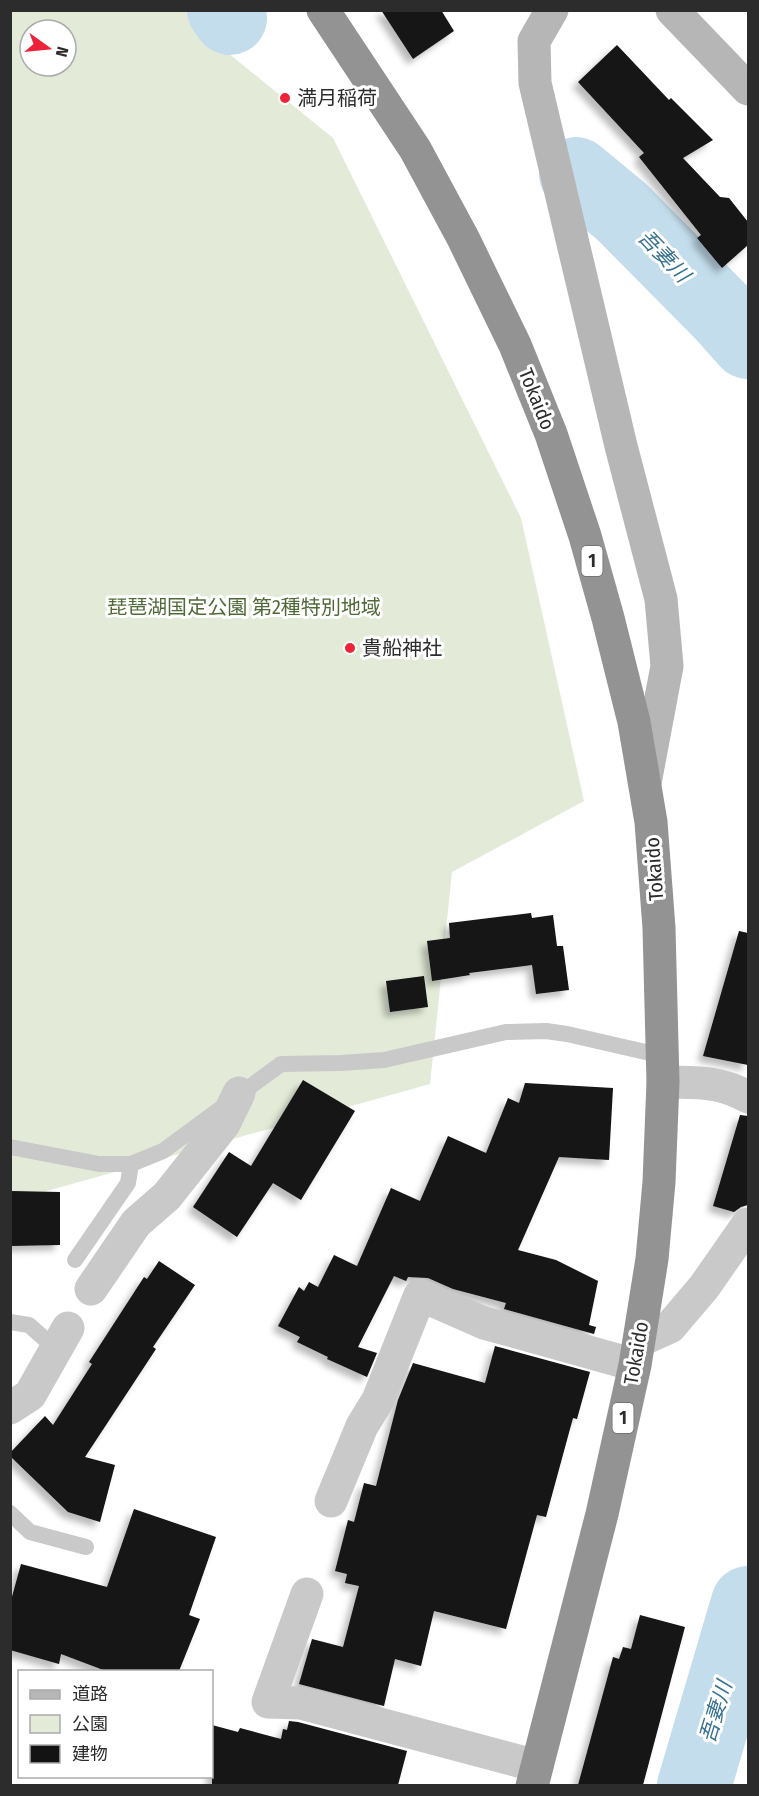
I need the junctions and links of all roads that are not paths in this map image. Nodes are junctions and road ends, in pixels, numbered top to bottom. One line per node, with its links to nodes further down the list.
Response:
1 (323, 10): 5 (highway, Tokaido / 1)
2 (552, 10): 5 (street)
3 (672, 10): 4 (street)
4 (748, 88)
5 (644, 785): 6 (highway, Tokaido / 1)
6 (663, 1069): 7 (lane); 8 (street); 16 (highway, Tokaido / 1)
7 (239, 1094): 10 (lane); 13 (street)
8 (748, 1097)
9 (10, 1147): 10 (lane)
10 (131, 1164): 12 (lane)
11 (748, 1224): 16 (street)
12 (75, 1260)
13 (91, 1289)
14 (10, 1322): 15 (lane)
15 (62, 1338): 17 (street)
16 (637, 1353): 18 (street); 22 (highway, Tokaido / 1)
17 (10, 1408)
18 (331, 1501)
19 (10, 1513): 20 (lane)
20 (86, 1547)
21 (307, 1594): 22 (street)
22 (534, 1776)

